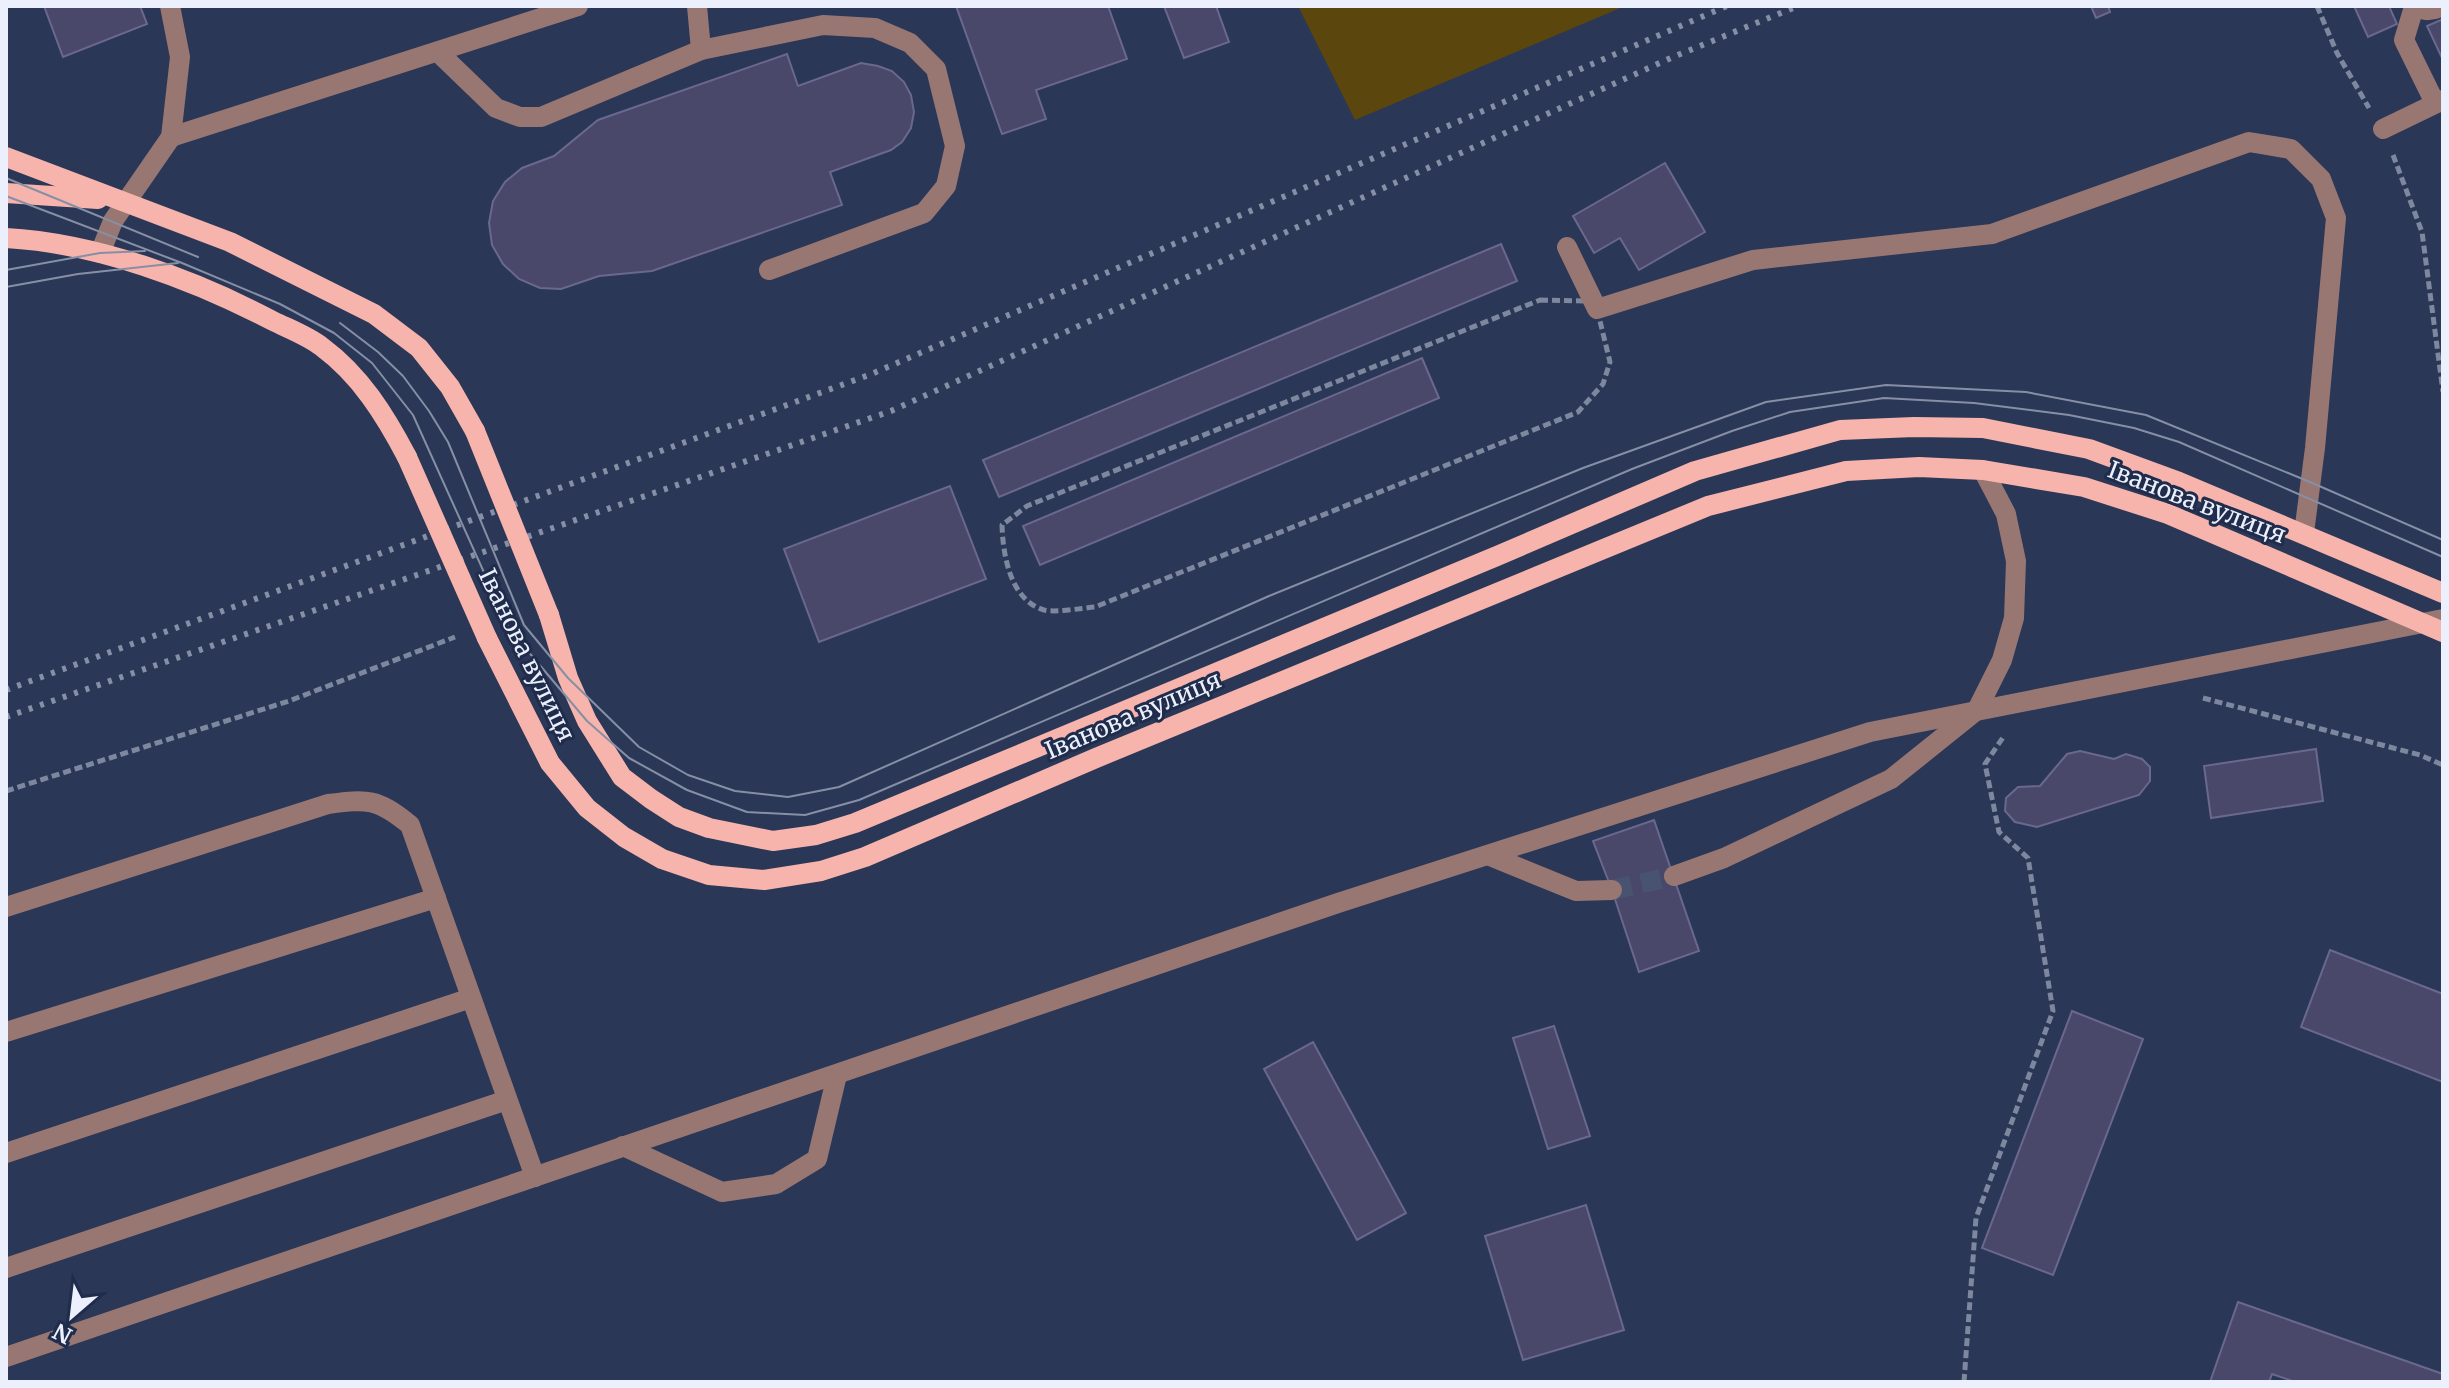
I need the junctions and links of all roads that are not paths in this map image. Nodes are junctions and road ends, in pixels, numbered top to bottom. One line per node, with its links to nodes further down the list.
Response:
1 (170, 6): 10 (street)
2 (578, 6): 7 (street)
3 (697, 6): 6 (street)
4 (2414, 6): 5 (street); 8 (street)
5 (2443, 6)
6 (701, 50): 7 (street); 17 (street)
7 (439, 53): 10 (street)
8 (2439, 102): 9 (street)
9 (2383, 129)
10 (171, 137): 13 (street)
11 (6, 157): 13 (main road, Іванова вулиця)
12 (6, 193): 13 (main road)
13 (126, 202): 16 (street); 19 (main road, Іванова вулиця, bridge)
14 (6, 238): 16 (main road, Іванова вулиця)
15 (1567, 247): 19 (street)
16 (100, 253): 18 (main road, Іванова вулиця, bridge)
17 (769, 270)
18 (1983, 470): 22 (main road, Іванова вулиця); 24 (street)
19 (2304, 533): 20 (main road, Іванова вулиця)
20 (2443, 593)
21 (2443, 619): 22 (street)
22 (2422, 624): 23 (main road, Іванова вулиця); 24 (street)
23 (2443, 632)
24 (1977, 710): 25 (street); 26 (street)
25 (1490, 856): 27 (street); 32 (street)
26 (1674, 876)
27 (1612, 890)
28 (436, 898): 29 (street); 30 (street); 31 (street)
29 (6, 907)
30 (471, 998): 33 (street); 35 (street)
31 (6, 1032)
32 (837, 1075): 34 (street); 34 (street)
33 (507, 1100): 36 (street); 37 (street)
34 (623, 1146): 36 (street)
35 (6, 1153)
36 (535, 1177): 38 (street)
37 (6, 1268)
38 (6, 1357)

